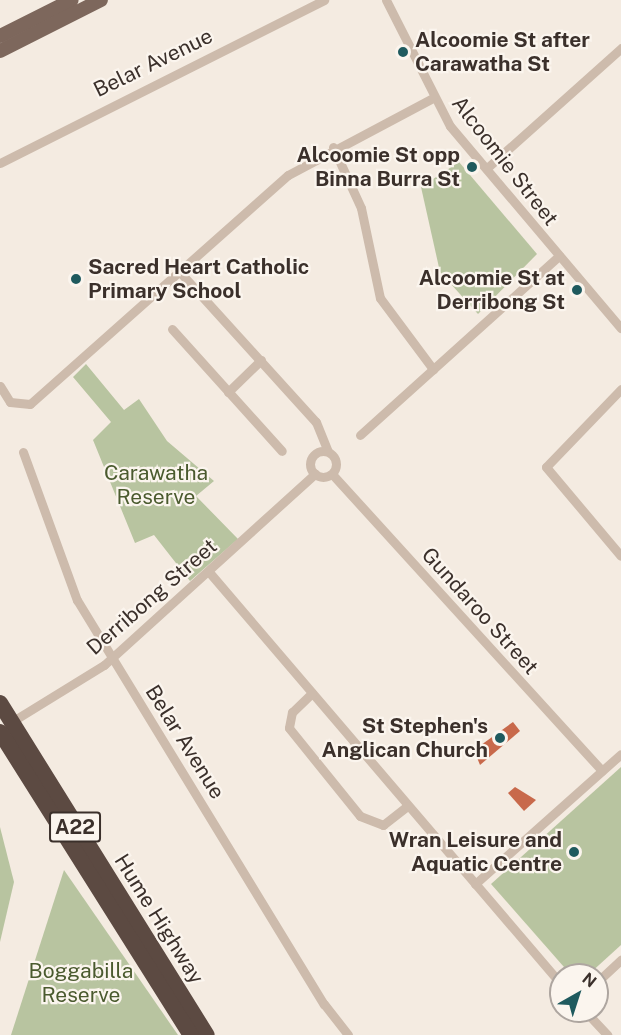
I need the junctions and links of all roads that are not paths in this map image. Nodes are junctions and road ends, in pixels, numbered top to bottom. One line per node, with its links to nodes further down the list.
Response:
1 (72, 0): 5 (main road)
2 (101, 0): 7 (main road)
3 (324, 0): 10 (street, Belar Avenue)
4 (386, 0): 8 (street, Alcoomie Street)
5 (0, 36)
6 (621, 48): 11 (street)
7 (0, 51)
8 (433, 98): 9 (street); 11 (street, Alcoomie Street)
9 (333, 147): 13 (street); 17 (street)
10 (0, 163)
11 (487, 168): 12 (street, Alcoomie Street)
12 (558, 256): 14 (street, Alcoomie Street); 17 (street)
13 (178, 270): 16 (street); 18 (street)
14 (621, 328)
15 (172, 329): 20 (street)
16 (261, 360): 20 (street); 24 (street)
17 (433, 369): 21 (street)
18 (0, 387)
19 (621, 389): 27 (street)
20 (228, 392): 22 (street)
21 (360, 435)
22 (282, 451)
23 (23, 452): 29 (street, Belar Avenue)
24 (328, 452): 25 (street); 26 (street)
25 (315, 474): 26 (street); 28 (street, Derribong Street)
26 (332, 474): 34 (street, Gundaroo Street)
27 (621, 556)
28 (209, 572): 29 (street, Derribong Street); 30 (street)
29 (112, 658): 32 (street, Derribong Street); 43 (street, Belar Avenue)
30 (312, 693): 35 (street); 35 (street)
31 (0, 703): 32 (highway, Hume Highway / A22)
32 (4, 728): 41 (highway, Hume Highway / A22); 42 (highway, Hume Highway / A22)
33 (621, 754): 34 (street)
34 (602, 771): 36 (street)
35 (407, 807): 36 (street)
36 (476, 884): 38 (street)
37 (621, 960): 39 (street)
38 (549, 970)
39 (609, 971)
40 (596, 1023): 44 (street)
41 (191, 1035)
42 (207, 1035)
43 (348, 1035)
44 (606, 1035)

